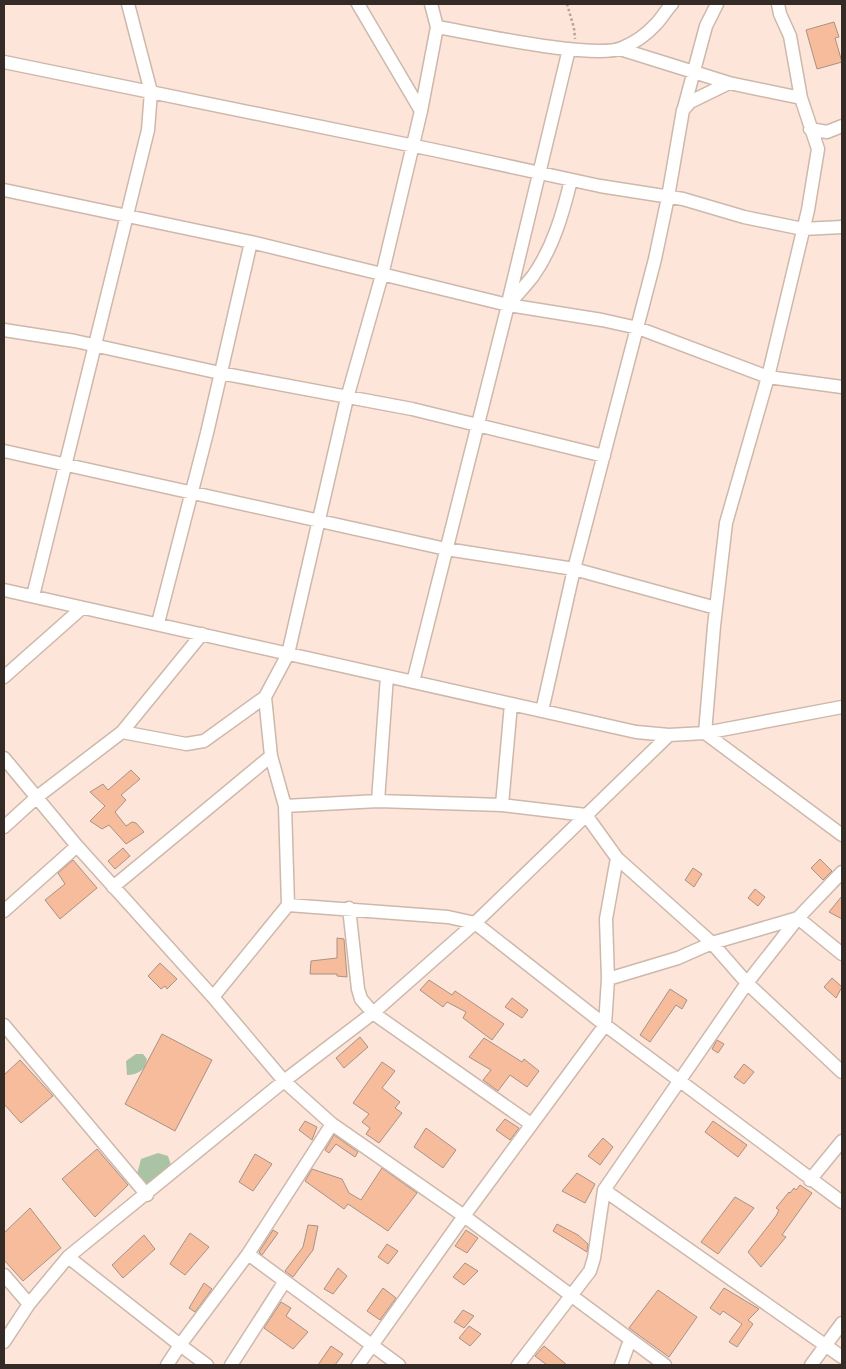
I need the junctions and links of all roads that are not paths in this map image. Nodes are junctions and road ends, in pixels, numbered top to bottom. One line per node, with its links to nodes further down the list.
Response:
1 (128, 4): 13 (street)
2 (358, 4): 16 (street)
3 (431, 4): 7 (street)
4 (672, 4): 8 (street)
5 (717, 4): 11 (street)
6 (778, 4): 14 (street)
7 (437, 27): 9 (street); 16 (street)
8 (620, 49): 9 (street); 11 (street)
9 (571, 50): 20 (street)
10 (4, 62): 13 (street)
11 (693, 72): 12 (street); 15 (street)
12 (729, 82): 14 (street); 15 (street)
13 (151, 92): 19 (street); 24 (street)
14 (801, 98): 18 (street)
15 (683, 110): 23 (street)
16 (420, 111): 19 (street)
17 (842, 126): 18 (street)
18 (810, 129): 26 (street)
19 (414, 146): 20 (street); 28 (street)
20 (539, 173): 21 (street); 29 (street)
21 (571, 180): 23 (street); 29 (street)
22 (4, 190): 24 (street)
23 (668, 197): 26 (street); 30 (street)
24 (127, 216): 27 (street); 32 (street)
25 (842, 227): 26 (street)
26 (803, 229): 34 (street)
27 (250, 242): 28 (street); 33 (street)
28 (382, 275): 29 (street); 36 (street)
29 (508, 305): 30 (street); 37 (street)
30 (638, 328): 34 (street); 39 (street)
31 (4, 330): 32 (street)
32 (95, 346): 33 (street); 40 (street)
33 (220, 373): 36 (street); 41 (street)
34 (768, 377): 35 (street); 48 (street)
35 (842, 387)
36 (347, 398): 37 (street); 42 (street)
37 (478, 425): 39 (street); 43 (street)
38 (4, 451): 40 (street)
39 (604, 456): 44 (street)
40 (65, 463): 41 (street); 46 (street)
41 (190, 491): 42 (street); 49 (street)
42 (320, 521): 43 (street); 51 (street)
43 (446, 549): 44 (street); 54 (street)
44 (574, 569): 48 (street); 58 (street)
45 (4, 590): 46 (street)
46 (33, 596): 47 (street)
47 (82, 608): 49 (street); 53 (street)
48 (716, 608): 60 (street)
49 (158, 623): 50 (street)
50 (202, 634): 51 (street); 59 (street)
51 (288, 654): 52 (street); 55 (street)
52 (386, 676): 54 (street); 65 (street)
53 (4, 677)
54 (413, 682): 56 (street)
55 (265, 697): 59 (street); 62 (street)
56 (511, 704): 58 (street); 66 (street)
57 (842, 707): 60 (street)
58 (542, 711): 61 (street)
59 (122, 732): 64 (street)
60 (705, 733): 61 (street); 70 (street)
61 (669, 735): 68 (street)
62 (271, 756): 67 (street); 74 (street)
63 (4, 758): 64 (street)
64 (38, 797): 69 (street); 71 (street)
65 (378, 800): 66 (street); 67 (street)
66 (502, 805): 68 (street)
67 (285, 806): 75 (street)
68 (586, 815): 72 (street); 79 (street)
69 (4, 827)
70 (842, 834)
71 (77, 846): 74 (street); 77 (street)
72 (617, 858): 80 (street); 82 (street)
73 (842, 872): 78 (street)
74 (113, 888): 84 (street)
75 (288, 905): 76 (street); 84 (street)
76 (349, 908): 79 (street); 85 (street)
77 (4, 911)
78 (798, 918): 80 (street); 81 (street); 83 (street)
79 (475, 923): 85 (street); 87 (street)
80 (712, 943): 82 (street); 83 (street)
81 (842, 954)
82 (608, 979): 87 (street)
83 (747, 983): 88 (street); 90 (street)
84 (213, 996): 89 (street)
85 (373, 1013): 89 (street); 92 (street)
86 (4, 1025): 96 (street)
87 (605, 1025): 90 (street); 92 (street)
88 (842, 1072)
89 (284, 1082): 91 (street); 96 (street)
90 (681, 1082): 94 (street); 95 (street)
91 (332, 1124): 98 (street); 99 (street)
92 (531, 1124): 98 (street)
93 (842, 1140): 94 (street)
94 (810, 1180): 97 (street)
95 (604, 1190): 103 (street); 109 (street)
96 (147, 1195): 100 (street)
97 (842, 1202)
98 (464, 1216): 103 (street); 110 (street)
99 (248, 1254): 102 (street); 108 (street)
100 (68, 1258): 104 (street); 108 (street)
101 (4, 1275): 104 (street)
102 (285, 1281): 110 (street); 114 (street)
103 (571, 1296): 106 (street); 117 (street)
104 (29, 1304): 107 (street)
105 (842, 1323): 109 (street)
106 (630, 1340): 118 (street); 119 (street)
107 (4, 1342)
108 (180, 1345): 112 (street); 113 (street)
109 (826, 1345): 111 (street); 120 (street)
110 (372, 1346): 115 (street); 116 (street)
111 (842, 1357)
112 (167, 1365)
113 (207, 1365)
114 (232, 1365)
115 (358, 1365)
116 (399, 1365)
117 (518, 1365)
118 (621, 1365)
119 (665, 1365)
120 (810, 1365)

